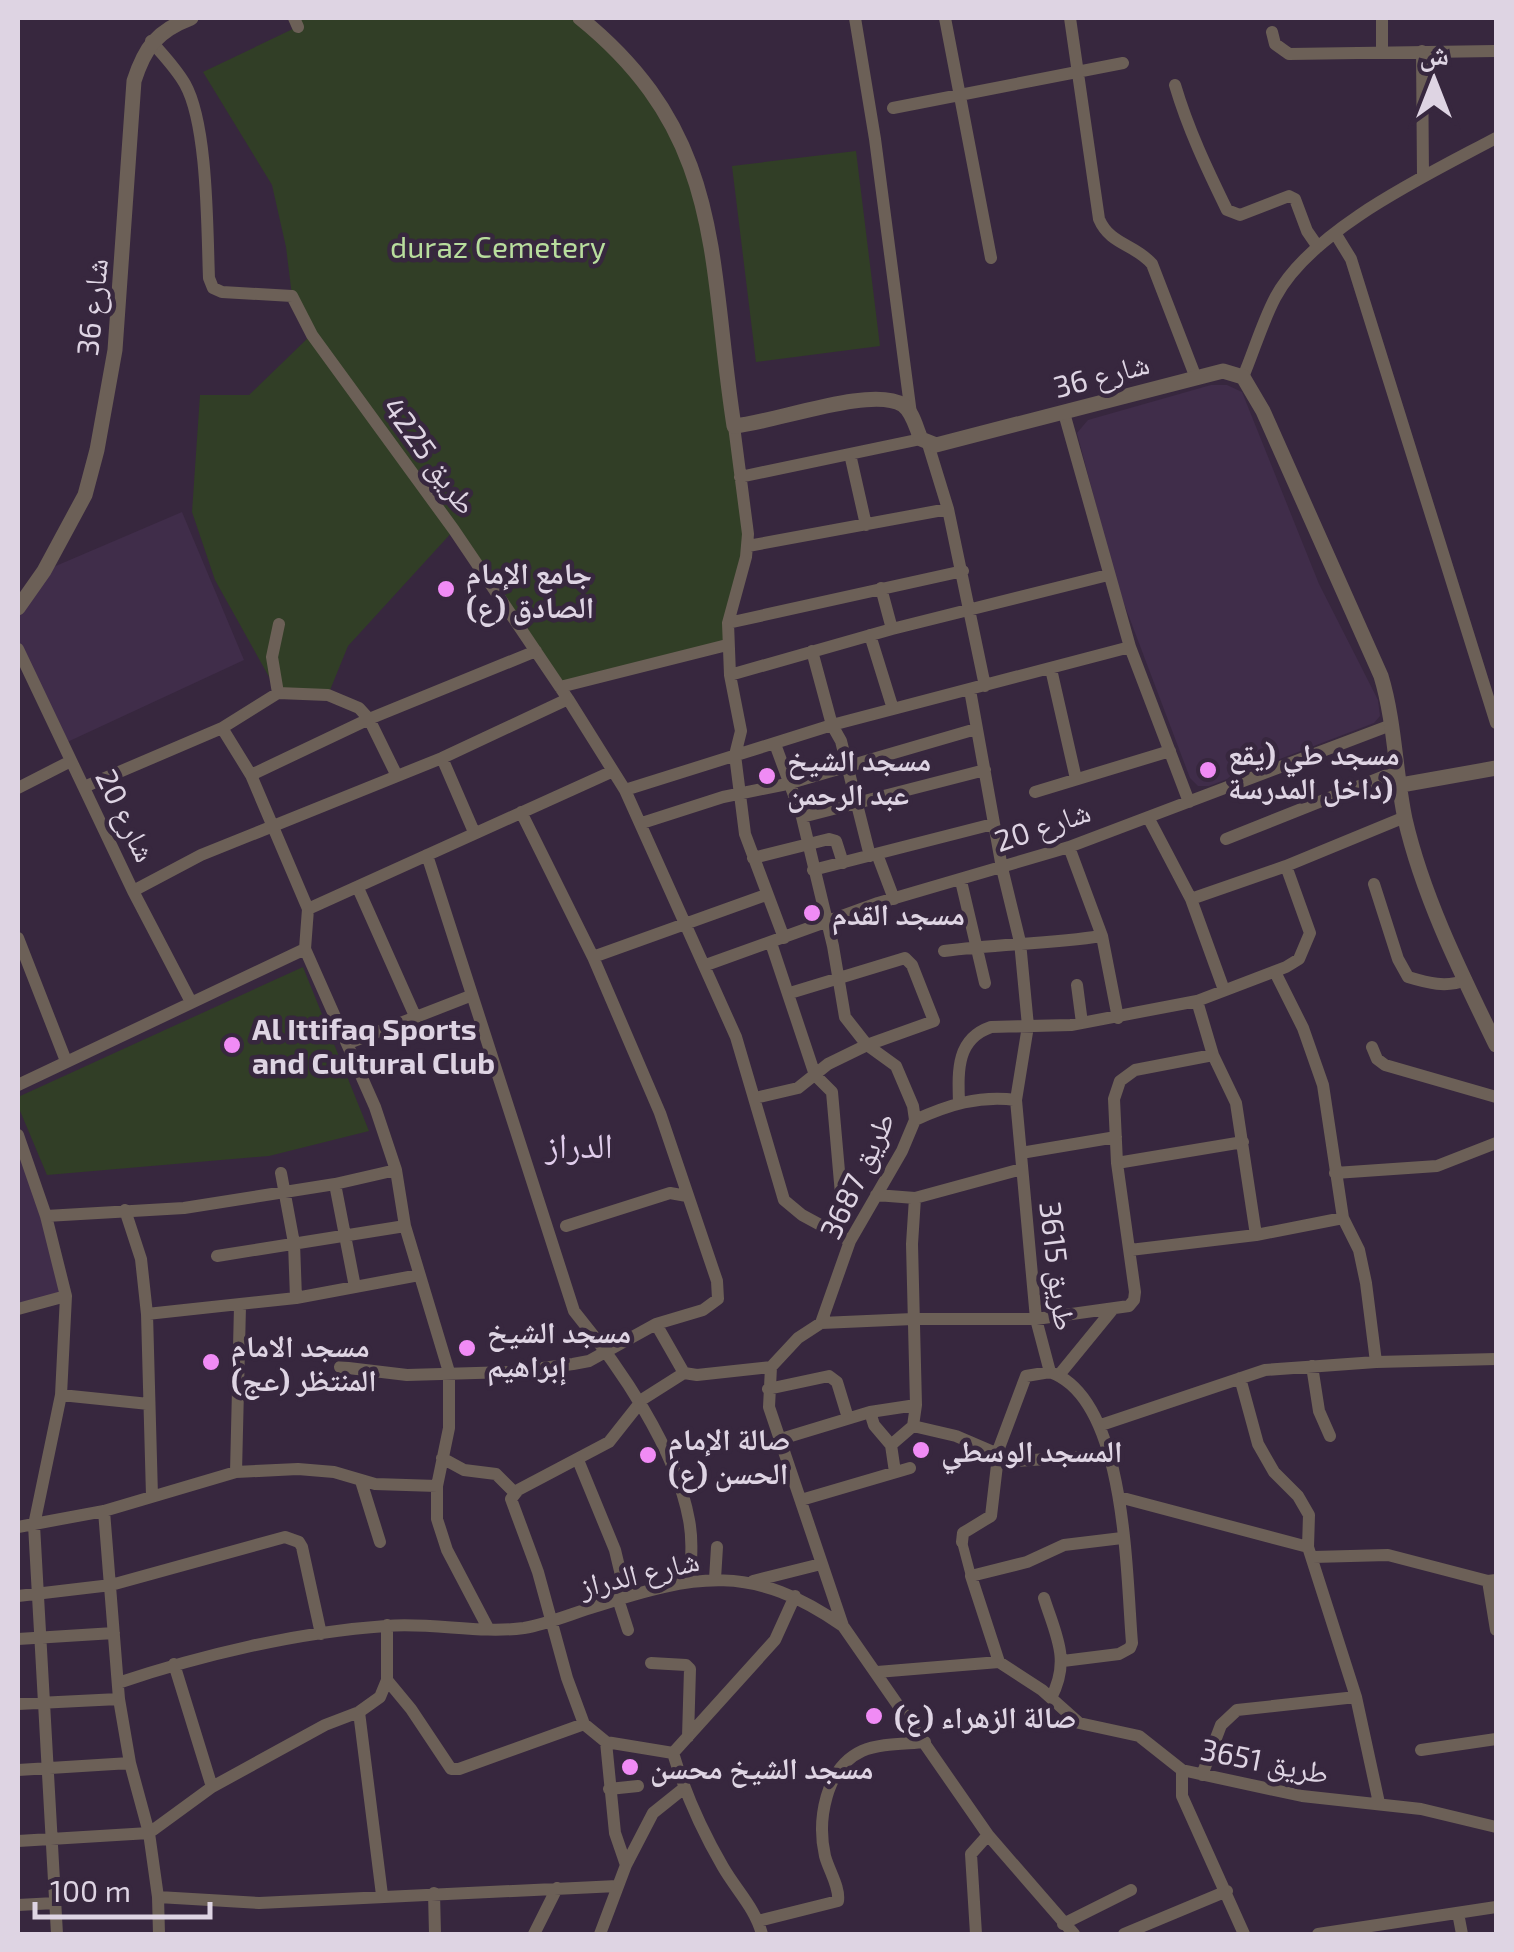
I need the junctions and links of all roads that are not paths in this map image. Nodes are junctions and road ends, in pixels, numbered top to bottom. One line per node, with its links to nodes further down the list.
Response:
1 (190, 18): 7 (street, شارع 36)
2 (580, 18): 27 (street)
3 (855, 18): 26 (street)
4 (945, 18): 16 (street)
5 (1070, 18): 14 (street)
6 (1382, 18): 10 (street)
7 (160, 24): 9 (street, شارع 36)
8 (1272, 32): 10 (street)
9 (151, 41): 37 (street, شارع 36); 46 (street, طريق 4225)
10 (1382, 50): 11 (street)
11 (1422, 50): 12 (street); 19 (street)
12 (1496, 51)
13 (1124, 63): 14 (street)
14 (1078, 72): 16 (street); 24 (street)
15 (1175, 85): 21 (street)
16 (959, 96): 17 (street); 22 (street)
17 (894, 108)
18 (1496, 138): 19 (street)
19 (1423, 177): 20 (street)
20 (1334, 233): 21 (street); 56 (street)
21 (1318, 247): 23 (street)
22 (991, 258)
23 (1244, 376): 24 (street, شارع 36); 57 (street)
24 (1196, 378): 25 (street, شارع 36)
25 (1064, 413): 28 (street, شارع 36); 35 (street)
26 (911, 414): 27 (street); 28 (street)
27 (734, 426): 30 (street)
28 (924, 442): 29 (street); 31 (street)
29 (850, 454): 30 (street); 32 (street)
30 (740, 478): 33 (street)
31 (948, 509): 32 (street); 34 (street)
32 (866, 526): 33 (street)
33 (748, 546): 39 (street)
34 (963, 571): 36 (street); 38 (street)
35 (1108, 575): 38 (street); 44 (street)
36 (881, 588): 39 (street); 41 (street)
37 (18, 608)
38 (970, 610): 41 (street); 50 (street)
39 (728, 623): 43 (street)
40 (279, 624): 52 (street)
41 (892, 629): 42 (street)
42 (870, 635): 47 (street); 54 (street)
43 (727, 645): 49 (street); 53 (street)
44 (1130, 647): 48 (street); 62 (street)
45 (18, 649): 65 (street, شارع 20)
46 (536, 651): 53 (street, طريق 4225); 55 (street)
47 (812, 651): 49 (street); 58 (street)
48 (1051, 669): 50 (street); 73 (street)
49 (730, 676): 63 (street)
50 (985, 686): 51 (street)
51 (970, 690): 54 (street); 60 (street, طريق 3615)
52 (278, 693): 55 (street); 59 (street)
53 (564, 693): 64 (street); 69 (street, طريق 4225)
54 (893, 709): 58 (street)
55 (369, 718): 70 (street); 71 (street)
56 (1496, 722)
57 (1392, 725): 72 (street); 81 (street, شارع 20)
58 (832, 726): 61 (street); 66 (street)
59 (222, 728): 70 (street); 75 (street)
60 (976, 729): 66 (street); 68 (street, طريق 3615)
61 (774, 744): 63 (street); 74 (street, طريق 3687)
62 (1170, 751): 73 (street); 81 (street)
63 (735, 755): 77 (street); 79 (street)
64 (442, 758): 71 (street); 89 (street)
65 (71, 761): 75 (street, شارع 20); 76 (street)
66 (847, 767): 74 (street); 80 (street)
67 (1496, 768): 72 (street)
68 (985, 770): 80 (street); 87 (street, طريق 3615)
69 (612, 772): 77 (street, طريق 4225); 82 (street)
70 (251, 775): 88 (street)
71 (397, 776): 88 (street)
72 (1400, 778): 84 (street); 90 (street)
73 (1076, 779): 78 (street)
74 (787, 784): 79 (street); 83 (street, طريق 3687)
75 (84, 787): 103 (street, شارع 20)
76 (18, 788)
77 (624, 790): 86 (street, طريق 4225)
78 (1035, 792)
79 (739, 794): 86 (street); 95 (street)
80 (857, 802): 83 (street); 94 (street)
81 (1189, 802): 85 (street, شارع 20)
82 (520, 812): 89 (street); 117 (street)
83 (802, 817): 91 (street, طريق 3687)
84 (1405, 817): 97 (street); 121 (street)
85 (1149, 819): 92 (street, شارع 20); 105 (street)
86 (642, 823): 109 (street, طريق 4225)
87 (993, 824): 94 (street); 98 (street, طريق 3615)
88 (271, 827): 103 (street); 107 (street)
89 (474, 832): 93 (street)
90 (1226, 839)
91 (807, 844): 95 (street); 96 (street); 99 (street, طريق 3687)
92 (1069, 848): 98 (street, شارع 20); 110 (street)
93 (427, 855): 102 (street); 126 (street)
94 (874, 855): 96 (street); 106 (street)
95 (753, 858): 104 (street)
96 (843, 862): 99 (street)
97 (1286, 866): 105 (street); 119 (street)
98 (1002, 868): 100 (street, شارع 20); 113 (street, طريق 3615)
99 (813, 870): 108 (street, طريق 3687)
100 (960, 881): 106 (street, شارع 20); 114 (street)
101 (1374, 884): 121 (street)
102 (358, 888): 107 (street); 129 (street)
103 (133, 891): 128 (street, شارع 20)
104 (766, 895): 109 (street); 112 (street)
105 (1191, 898): 124 (street)
106 (894, 899): 108 (street, شارع 20)
107 (308, 909): 115 (street)
108 (827, 921): 112 (street, شارع 20); 120 (street, طريق 3687)
109 (684, 923): 117 (street); 118 (street, طريق 4225)
110 (1102, 936): 113 (street); 130 (street)
111 (18, 939): 138 (street)
112 (777, 940): 118 (street, شارع 20); 125 (street)
113 (1020, 942): 114 (street); 132 (street, طريق 3615)
114 (975, 947): 116 (street); 122 (street)
115 (305, 949): 128 (street); 133 (street)
116 (944, 951)
117 (594, 956): 160 (street)
118 (706, 965): 142 (street, طريق 4225)
119 (1275, 972): 124 (street); 155 (street)
120 (840, 976): 125 (street); 134 (street, طريق 3687); 134 (street)
121 (1466, 980): 135 (street)
122 (985, 983)
123 (1077, 985): 131 (street)
124 (1224, 990): 127 (street)
125 (790, 994): 139 (street)
126 (470, 996): 129 (street); 185 (street)
127 (1197, 1001): 130 (street); 137 (street)
128 (190, 1002): 138 (street)
129 (415, 1016): 133 (street)
130 (1118, 1018): 131 (street)
131 (1082, 1023): 132 (street)
132 (1028, 1026): 143 (street, طريق 3615); 144 (street)
133 (349, 1042): 152 (street)
134 (867, 1045): 139 (street); 145 (street, طريق 3687)
135 (1496, 1045)
136 (1372, 1047): 141 (street)
137 (1213, 1055): 147 (street); 148 (street)
138 (66, 1061): 140 (street)
139 (816, 1075): 142 (street); 158 (street)
140 (18, 1085)
141 (1496, 1097)
142 (755, 1098): 169 (street, طريق 4225)
143 (1016, 1100): 144 (street); 150 (street, طريق 3615)
144 (960, 1102): 145 (street)
145 (914, 1120): 159 (street, طريق 3687)
146 (18, 1134): 163 (street)
147 (1116, 1137): 150 (street); 151 (street)
148 (1242, 1142): 151 (street); 168 (street)
149 (1496, 1142): 155 (street)
150 (1021, 1153): 153 (street, طريق 3615)
151 (1118, 1163): 171 (street)
152 (396, 1170): 156 (street); 165 (street)
153 (1022, 1170): 161 (street); 182 (street, طريق 3615)
154 (282, 1173): 157 (street)
155 (1336, 1173): 164 (street)
156 (335, 1184): 157 (street); 167 (street)
157 (284, 1192): 162 (street); 170 (street)
158 (841, 1194)
159 (876, 1195): 161 (street); 169 (street, طريق 3687)
160 (687, 1196): 166 (street); 184 (street)
161 (916, 1198): 181 (street)
162 (125, 1210): 163 (street); 180 (street)
163 (46, 1216): 175 (street)
164 (1343, 1218): 168 (street); 187 (street)
165 (405, 1226): 167 (street); 173 (street)
166 (566, 1226)
167 (347, 1234): 170 (street); 174 (street)
168 (1256, 1235): 171 (street)
169 (850, 1240): 183 (street, طريق 3687)
170 (294, 1243): 172 (street); 176 (street)
171 (1130, 1250): 179 (street)
172 (217, 1256)
173 (418, 1275): 174 (street); 191 (street)
174 (355, 1288): 176 (street)
175 (66, 1296): 178 (street); 196 (street)
176 (296, 1298): 177 (street)
177 (240, 1306): 180 (street); 212 (street)
178 (18, 1308)
179 (1114, 1309): 182 (street); 193 (street)
180 (148, 1314): 198 (street)
181 (913, 1318): 182 (street); 183 (street); 199 (street)
182 (1036, 1318): 193 (street, طريق 3615)
183 (821, 1323): 190 (street)
184 (656, 1324): 185 (street); 192 (street)
185 (607, 1351): 191 (street); 197 (street)
186 (1496, 1359): 187 (street)
187 (1376, 1362): 188 (street)
188 (1312, 1366): 194 (street); 204 (street)
189 (340, 1367): 191 (street)
190 (771, 1367): 192 (street); 195 (street)
191 (449, 1372): 208 (street)
192 (684, 1373): 197 (street)
193 (1054, 1373): 202 (street, طريق 3615); 209 (street)
194 (1240, 1378): 202 (street); 227 (street)
195 (768, 1389): 201 (street); 205 (street)
196 (61, 1395): 198 (street); 221 (street)
197 (639, 1403): 210 (street); 232 (street)
198 (149, 1404): 217 (street)
199 (916, 1405): 200 (street); 203 (street)
200 (870, 1412): 201 (street); 206 (street)
201 (848, 1418): 205 (street)
202 (1101, 1425): 207 (street, طريق 3615)
203 (913, 1426): 206 (street); 209 (street)
204 (1330, 1436)
205 (781, 1439): 219 (street)
206 (891, 1444): 213 (street)
207 (1112, 1455): 209 (street); 218 (street, طريق 3615)
208 (442, 1458): 215 (street); 216 (street)
209 (998, 1458): 225 (street)
210 (578, 1460): 216 (street); 238 (street)
211 (910, 1468): 213 (street)
212 (236, 1472): 214 (street); 217 (street)
213 (895, 1472): 219 (street)
214 (361, 1481): 215 (street); 224 (street)
215 (436, 1486): 243 (street)
216 (512, 1494): 240 (street)
217 (152, 1496): 220 (street)
218 (1119, 1497): 223 (street, طريق 3615); 227 (street)
219 (800, 1500): 228 (street)
220 (104, 1512): 221 (street); 234 (street)
221 (34, 1525): 222 (street); 235 (street)
222 (18, 1527)
223 (1122, 1538): 229 (street); 250 (street, طريق 3615)
224 (380, 1542)
225 (962, 1542): 229 (street)
226 (716, 1547): 230 (street)
227 (1310, 1552): 231 (street); 257 (street)
228 (821, 1564): 233 (street); 242 (street)
229 (971, 1576): 251 (street)
230 (714, 1580): 232 (street, شارع الدراز); 233 (street, شارع الدراز)
231 (1492, 1580): 245 (street)
232 (690, 1582): 238 (street, شارع الدراز)
233 (750, 1582): 237 (street, شارع الدراز)
234 (111, 1585): 235 (street); 246 (street); 247 (street)
235 (39, 1595): 236 (street); 248 (street)
236 (18, 1596)
237 (795, 1596): 242 (street, شارع الدراز); 264 (street)
238 (622, 1598): 240 (street, شارع الدراز); 244 (street)
239 (1044, 1598): 250 (street)
240 (551, 1620): 243 (street, شارع الدراز); 263 (street)
241 (387, 1626): 243 (street, شارع الدراز); 247 (street, شارع الدراز); 255 (street)
242 (842, 1626): 254 (street, شارع الدراز)
243 (488, 1628)
244 (628, 1630)
245 (1496, 1630)
246 (114, 1634): 248 (street); 256 (street)
247 (321, 1634): 253 (street, شارع الدراز)
248 (40, 1637): 249 (street); 260 (street)
249 (18, 1639)
250 (1063, 1661): 258 (street)
251 (999, 1662): 254 (street); 258 (street, طريق 3651)
252 (651, 1663): 264 (street)
253 (174, 1664): 256 (street, شارع الدراز); 276 (street)
254 (876, 1672): 267 (street, شارع الدراز)
255 (386, 1680): 262 (street); 263 (street)
256 (118, 1683): 259 (street)
257 (1356, 1696): 274 (street); 279 (street)
258 (1052, 1698): 273 (street, طريق 3651)
259 (118, 1699): 260 (street); 270 (street)
260 (45, 1702): 261 (street); 271 (street)
261 (18, 1704)
262 (359, 1712): 276 (street); 291 (street)
263 (584, 1724): 266 (street)
264 (688, 1737): 269 (street)
265 (1496, 1740): 268 (street)
266 (606, 1742): 269 (street); 277 (street)
267 (925, 1742): 282 (street, شارع الدراز); 298 (street)
268 (1420, 1750)
269 (673, 1753): 278 (street)
270 (130, 1763): 271 (street); 281 (street)
271 (49, 1769): 272 (street); 283 (street)
272 (18, 1770)
273 (1182, 1770): 274 (street, طريق 3651); 289 (street)
274 (1202, 1775): 279 (street, طريق 3651)
275 (638, 1786): 277 (street)
276 (212, 1787): 281 (street)
277 (609, 1789): 285 (street)
278 (684, 1790): 285 (street); 298 (street)
279 (1379, 1803): 280 (street, طريق 3651)
280 (1496, 1827)
281 (149, 1833): 283 (street); 292 (street)
282 (988, 1835): 297 (street, شارع الدراز); 304 (street)
283 (52, 1839): 284 (street); 293 (street)
284 (18, 1841)
285 (626, 1865): 286 (street)
286 (617, 1886): 287 (street); 303 (street)
287 (557, 1888): 290 (street); 302 (street)
288 (1131, 1890): 297 (street)
289 (1226, 1891): 306 (street); 307 (street)
290 (434, 1893): 291 (street); 301 (street)
291 (382, 1895): 292 (street)
292 (158, 1897): 300 (street)
293 (55, 1904): 294 (street); 299 (street)
294 (18, 1905)
295 (1496, 1907): 296 (street)
296 (1458, 1913): 308 (street); 309 (street)
297 (1063, 1924): 305 (street, شارع الدراز)
298 (760, 1928)
299 (58, 1934)
300 (159, 1934)
301 (434, 1934)
302 (534, 1934)
303 (600, 1934)
304 (976, 1934)
305 (1074, 1934)
306 (1124, 1934)
307 (1241, 1934)
308 (1318, 1934)
309 (1462, 1934)

